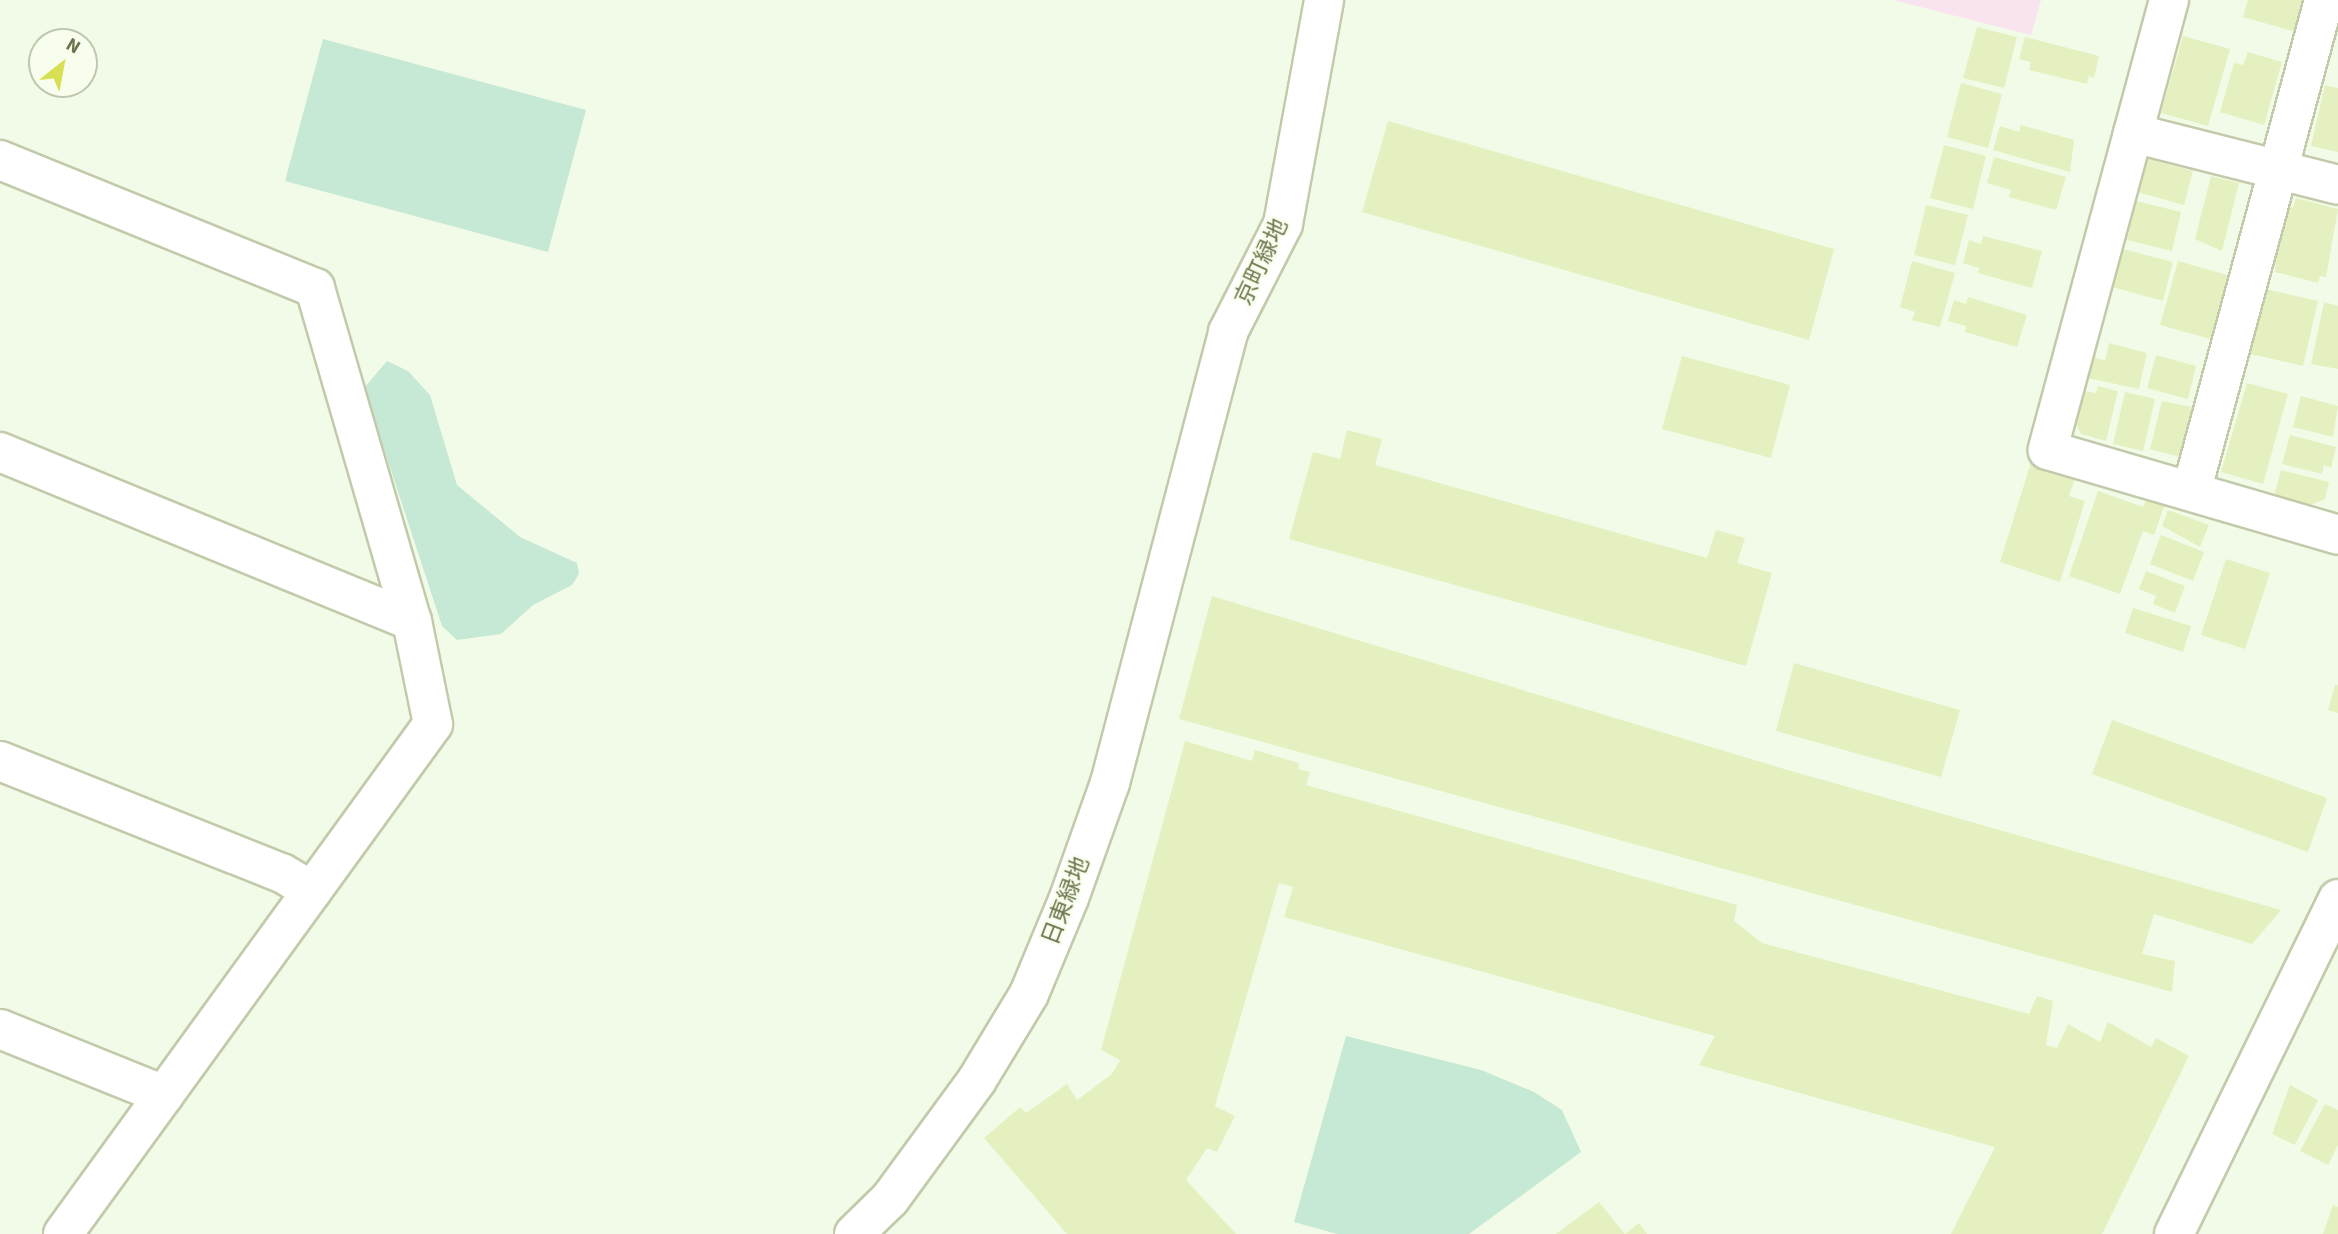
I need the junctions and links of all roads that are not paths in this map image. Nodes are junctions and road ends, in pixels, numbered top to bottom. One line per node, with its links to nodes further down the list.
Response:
1 (1324, 0): 10 (street, 京町緑地)
2 (2168, 0): 4 (street)
3 (2324, 0): 6 (street)
4 (2133, 133): 6 (street); 9 (street)
5 (0, 160): 12 (street)
6 (2280, 171): 7 (street); 9 (street)
7 (2338, 185)
8 (0, 452): 12 (street)
9 (2192, 489): 11 (street)
10 (1182, 520): 19 (street, 日東緑地)
11 (2337, 529)
12 (412, 621): 14 (street)
13 (0, 761): 14 (street)
14 (312, 891): 17 (street)
15 (2338, 899): 20 (street)
16 (0, 1029): 17 (street)
17 (164, 1095): 18 (street)
18 (63, 1234)
19 (854, 1234)
20 (2174, 1234)

